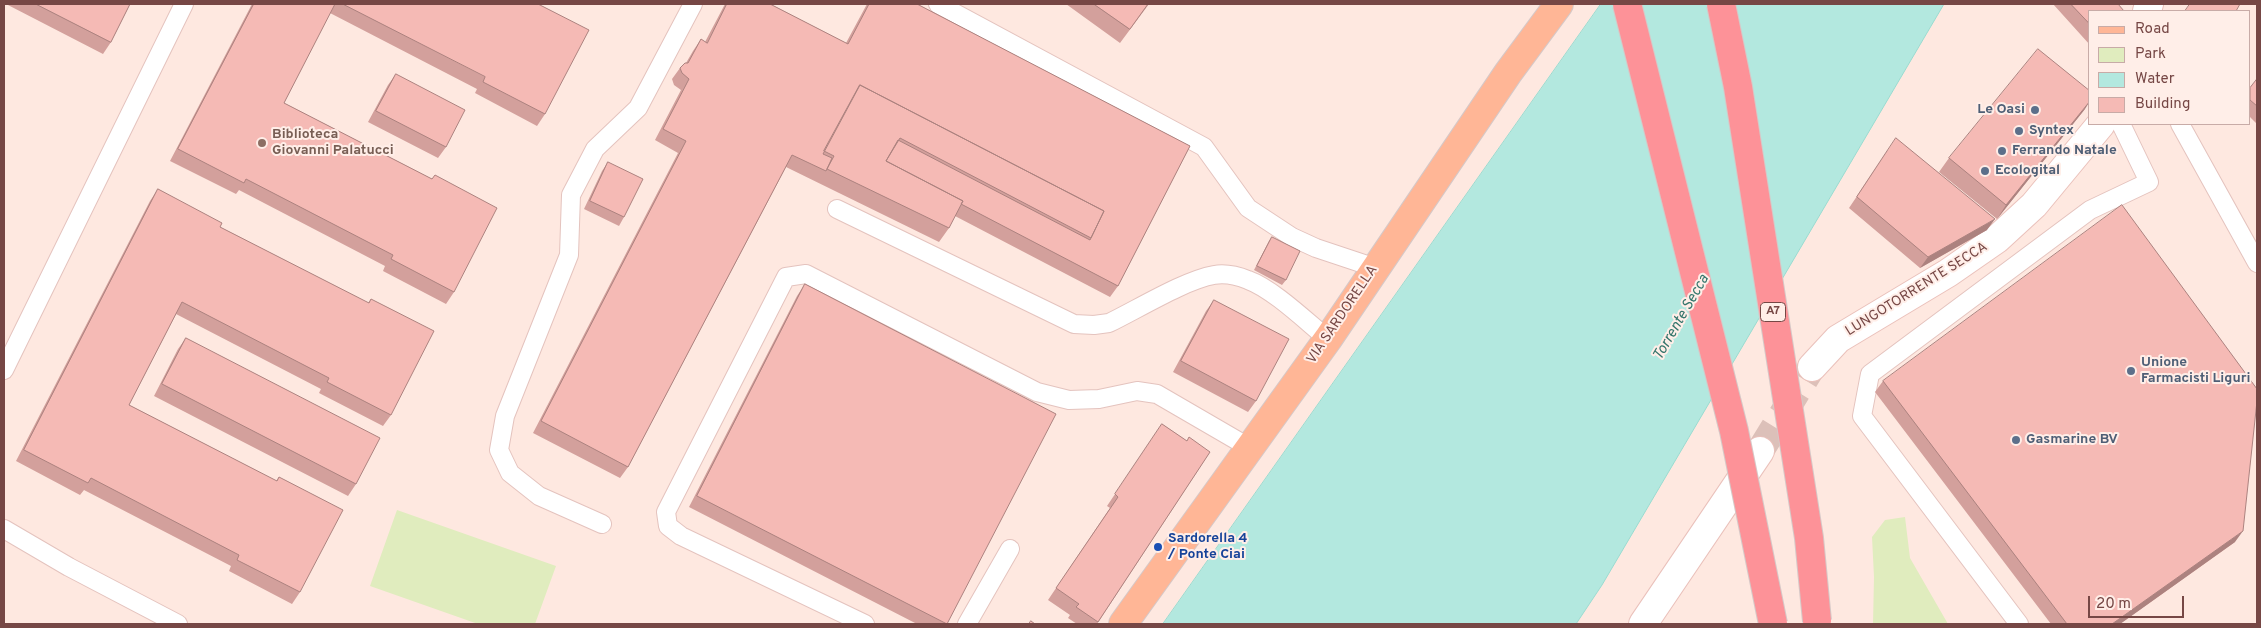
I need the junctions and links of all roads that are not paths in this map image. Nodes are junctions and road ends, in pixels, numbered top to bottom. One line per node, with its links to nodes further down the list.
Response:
1 (184, 4): 15 (lane)
2 (693, 4): 18 (lane)
3 (938, 4): 12 (lane)
4 (1559, 4): 12 (main road, VIA SARDORELLA)
5 (1627, 4): 27 (highway, bridge)
6 (1721, 4): 21 (highway, A7, bridge)
7 (2100, 125): 14 (main road, LUNGOTORRENTE SECCA)
8 (2121, 125): 28 (lane)
9 (2181, 125): 11 (lane)
10 (837, 209): 13 (lane)
11 (2257, 262)
12 (1376, 268): 13 (main road, VIA SARDORELLA)
13 (1328, 339): 16 (main road, VIA SARDORELLA)
14 (1812, 367)
15 (4, 370)
16 (1250, 448): 23 (lane); 25 (main road, VIA SARDORELLA)
17 (1760, 451): 26 (main road)
18 (602, 524)
19 (4, 529): 22 (lane)
20 (1010, 549): 24 (lane)
21 (1817, 621)
22 (178, 624)
23 (865, 624)
24 (968, 624)
25 (1124, 624)
26 (1643, 624)
27 (1773, 624)
28 (2019, 624)

